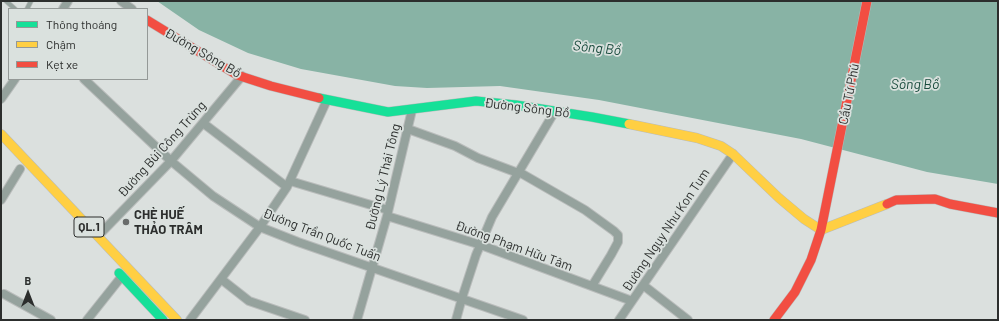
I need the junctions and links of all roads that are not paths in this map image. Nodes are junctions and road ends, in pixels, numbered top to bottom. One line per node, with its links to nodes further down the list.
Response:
1 (6, 1): 4 (lane)
2 (121, 1): 5 (street)
3 (867, 1): 26 (main road, Cầu Tứ Phú)
4 (14, 8)
5 (131, 8)
6 (148, 21): 7 (main road, Đường Sông Bồ)
7 (242, 76): 11 (main road, Đường Sông Bồ); 14 (street, Đường Bùi Công Trừng)
8 (14, 80): 10 (street)
9 (85, 80): 18 (street, Đường Trần Quốc Tuấn)
10 (1, 99)
11 (327, 100): 12 (main road, Đường Sông Bồ); 21 (street)
12 (412, 110): 13 (main road, Đường Sông Bồ); 15 (street, Đường Lý Thái Tông)
13 (554, 111): 17 (main road, Đường Sông Bồ); 20 (street)
14 (203, 123): 18 (street, Đường Bùi Công Trừng); 21 (street)
15 (408, 129): 20 (street); 23 (street, Đường Lý Thái Tông)
16 (1, 134): 27 (main road, QL.1)
17 (733, 154): 26 (main road, Đường Sông Bồ); 33 (street, Đường Ngụy Như Kon Tum)
18 (171, 161): 25 (street, Đường Trần Quốc Tuấn); 27 (street, Đường Bùi Công Trừng)
19 (20, 169): 22 (street)
20 (518, 173): 28 (street); 34 (street)
21 (288, 184): 23 (street, Đường Phạm Hữu Tâm); 25 (street)
22 (1, 200)
23 (388, 213): 28 (street, Đường Phạm Hữu Tâm); 30 (street, Đường Lý Thái Tông)
24 (998, 213): 26 (main road)
25 (260, 227): 30 (street, Đường Trần Quốc Tuấn); 32 (street)
26 (821, 230): 49 (main road, Cầu Tứ Phú)
27 (98, 236): 41 (main road, QL.1)
28 (481, 245): 34 (street, Đường Phạm Hữu Tâm); 36 (street)
29 (111, 265): 31 (main road)
30 (373, 268): 36 (street, Đường Trần Quốc Tuấn); 44 (street, Đường Lý Thái Tông)
31 (122, 276): 39 (street); 40 (main road)
32 (221, 279): 42 (street); 43 (street)
33 (643, 285): 37 (street, Đường Ngụy Như Kon Tum); 48 (street)
34 (592, 286): 37 (street, Đường Phạm Hữu Tâm)
35 (4, 294): 38 (street)
36 (462, 298): 45 (street); 46 (street, Đường Trần Quốc Tuấn)
37 (632, 301): 47 (street, Đường Ngụy Như Kon Tum)
38 (51, 320)
39 (86, 320)
40 (163, 320)
41 (177, 320)
42 (190, 320)
43 (305, 320)
44 (357, 320)
45 (456, 320)
46 (524, 320)
47 (619, 320)
48 (688, 320)
49 (774, 320)

